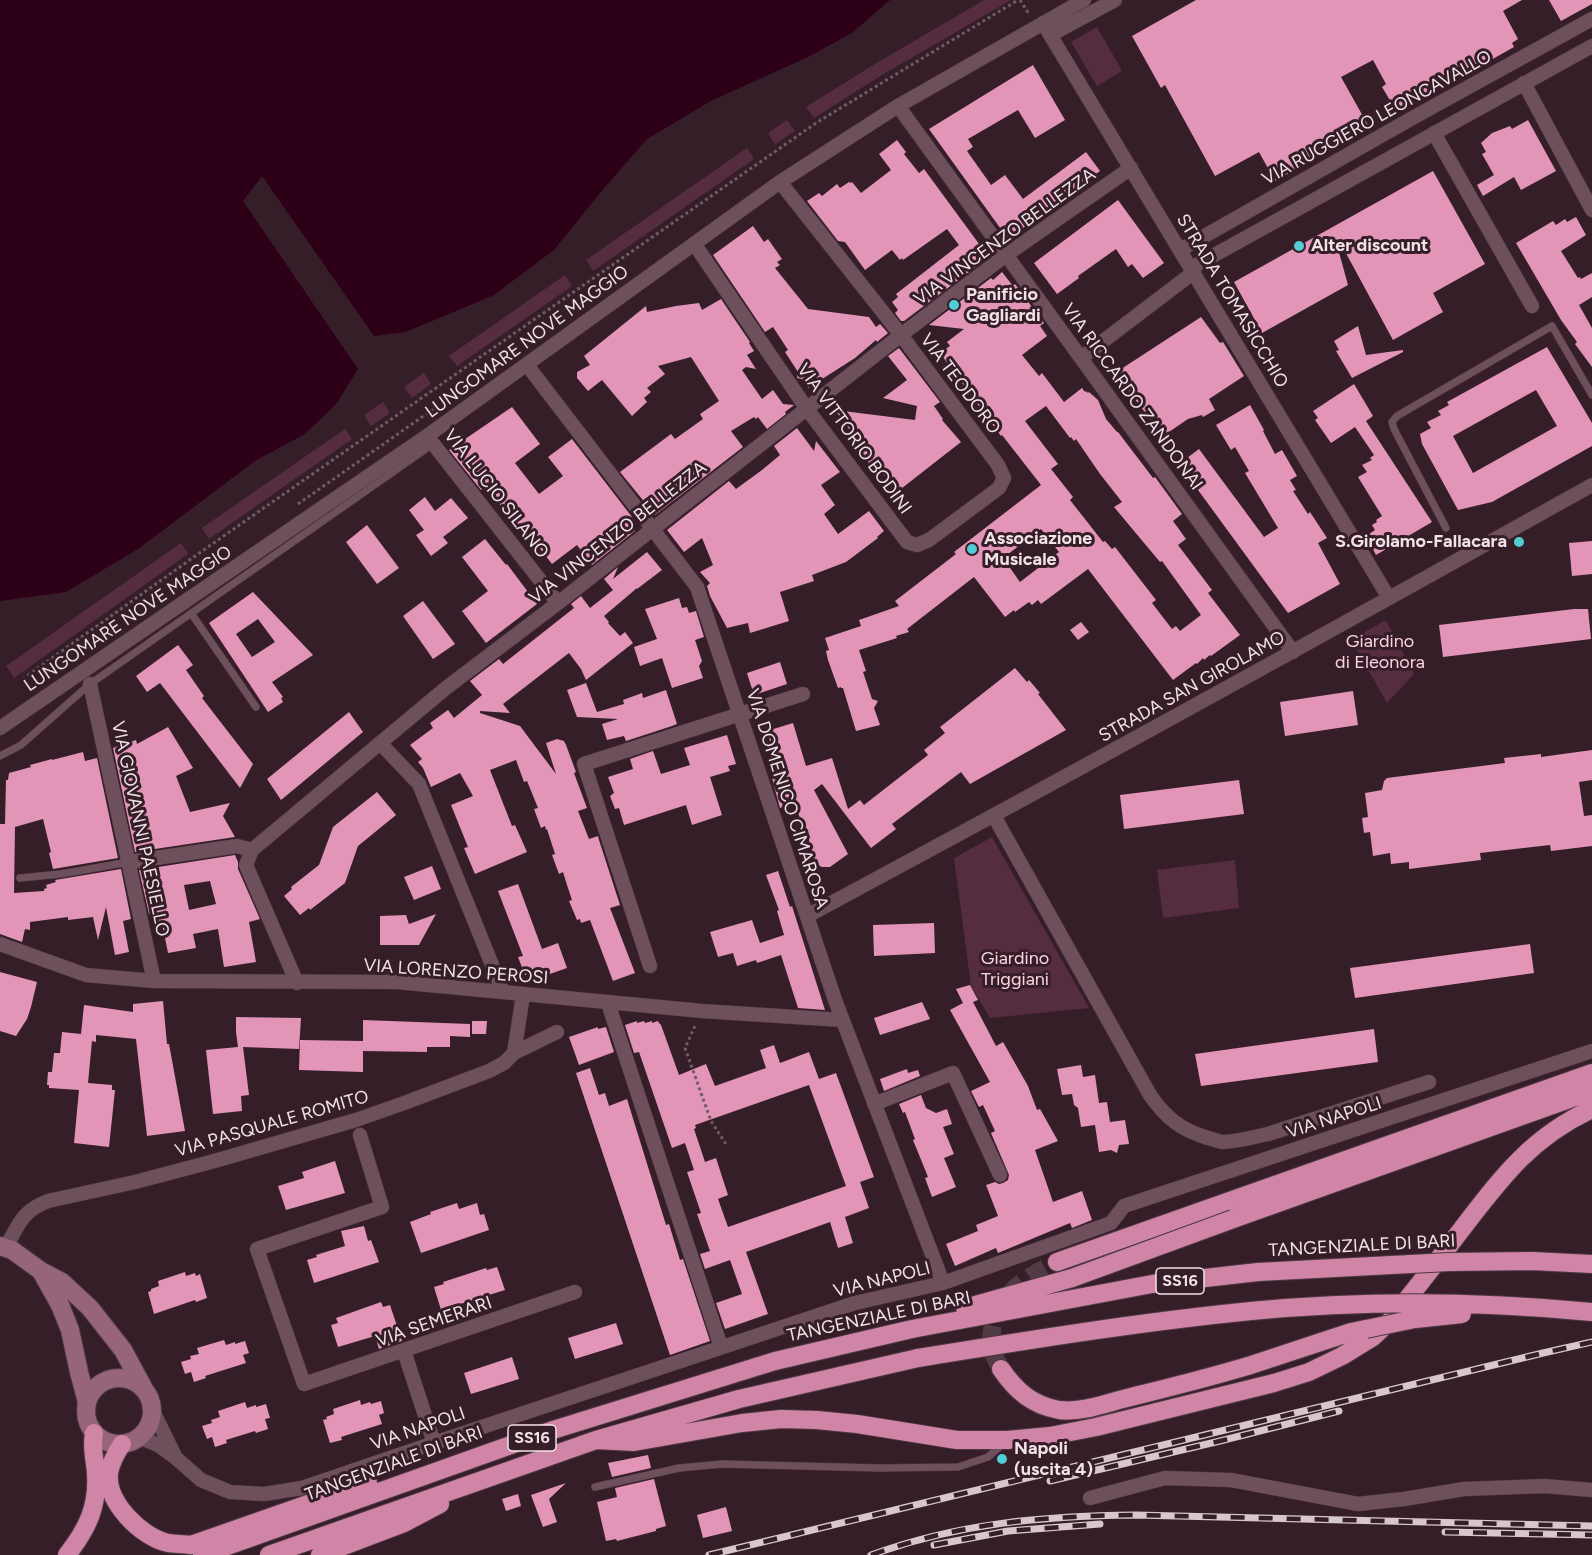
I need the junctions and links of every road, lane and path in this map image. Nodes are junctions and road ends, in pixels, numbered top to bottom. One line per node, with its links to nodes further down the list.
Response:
1 (1019, 0): 4 (path); 34 (path)
2 (1084, 0): 6 (street, LUNGOMARE NOVE MAGGIO)
3 (1115, 0): 6 (street, LUNGOMARE NOVE MAGGIO)
4 (1030, 15)
5 (1592, 19): 15 (street, VIA RUGGIERO LEONCAVALLO)
6 (1046, 29): 9 (street, LUNGOMARE NOVE MAGGIO); 11 (street, STRADA TOMASICCHIO)
7 (1592, 46): 8 (street)
8 (1524, 83): 10 (street); 13 (street)
9 (898, 106): 12 (street, LUNGOMARE NOVE MAGGIO); 16 (street, VIA RICCARDO ZANDONAI)
10 (1434, 133): 17 (street); 18 (street)
11 (1131, 168): 15 (street, STRADA TOMASICCHIO); 16 (street, VIA VINCENZO BELLEZZA)
12 (780, 182): 14 (street, LUNGOMARE NOVE MAGGIO); 19 (street, VIA TEODORO)
13 (1592, 210)
14 (695, 245): 21 (street, LUNGOMARE NOVE MAGGIO); 23 (street, VIA VITTORIO BODINI)
15 (1180, 250): 17 (street, STRADA TOMASICCHIO)
16 (1006, 255): 19 (street, VIA VINCENZO BELLEZZA); 20 (street, VIA RICCARDO ZANDONAI)
17 (1192, 270): 20 (street); 29 (street, STRADA TOMASICCHIO)
18 (1532, 306)
19 (901, 335): 23 (street, VIA VINCENZO BELLEZZA); 25 (street, VIA TEODORO)
20 (1082, 358): 32 (street, VIA RICCARDO ZANDONAI)
21 (527, 365): 24 (street, LUNGOMARE NOVE MAGGIO); 28 (street, VIA DOMENICO CIMAROSA)
22 (1592, 395): 27 (lane)
23 (807, 409): 25 (street, VIA VITTORIO BODINI); 28 (street, VIA VINCENZO BELLEZZA)
24 (430, 440): 30 (street, VIA LUCIO SILANO); 31 (lane); 38 (street, LUNGOMARE NOVE MAGGIO)
25 (998, 465)
26 (1592, 485): 29 (street, STRADA SAN GIROLAMO)
27 (1446, 528)
28 (653, 529): 30 (street, VIA VINCENZO BELLEZZA); 37 (street, VIA DOMENICO CIMAROSA)
29 (1389, 598): 32 (street, STRADA SAN GIROLAMO)
30 (558, 603): 39 (street, VIA VINCENZO BELLEZZA)
31 (191, 613): 33 (lane); 36 (lane)
32 (1293, 652): 41 (street, STRADA SAN GIROLAMO)
33 (90, 684): 40 (lane); 43 (street, VIA GIOVANNI PAESIELLO)
34 (31, 690)
35 (803, 694): 37 (street)
36 (256, 707)
37 (740, 713): 45 (street, VIA DOMENICO CIMAROSA); 47 (street)
38 (0, 728)
39 (380, 743): 42 (street, VIA VINCENZO BELLEZZA); 50 (street)
40 (0, 756)
41 (994, 816): 45 (street, STRADA SAN GIROLAMO); 59 (street)
42 (252, 850): 43 (street); 49 (street)
43 (129, 862): 44 (lane); 48 (street, VIA GIOVANNI PAESIELLO)
44 (20, 878)
45 (807, 916): 54 (street, VIA DOMENICO CIMAROSA)
46 (0, 944): 48 (street, VIA LORENZO PEROSI)
47 (650, 966)
48 (154, 981): 49 (street, VIA LORENZO PEROSI)
49 (297, 983): 50 (street, VIA LORENZO PEROSI)
50 (503, 992): 51 (street, VIA LORENZO PEROSI)
51 (523, 995): 52 (street, VIA LORENZO PEROSI); 57 (street)
52 (608, 1002): 53 (street, VIA LORENZO PEROSI); 74 (street)
53 (702, 1011): 54 (street, VIA LORENZO PEROSI); 64 (path)
54 (842, 1020): 61 (street, VIA DOMENICO CIMAROSA)
55 (557, 1032): 57 (street, VIA PASQUALE ROMITO)
56 (1592, 1051): 70 (street, VIA NAPOLI)
57 (514, 1053): 66 (street, VIA PASQUALE ROMITO)
58 (1592, 1073): 67 (highway)
59 (1429, 1082)
60 (1592, 1091): 76 (highway, bridge)
61 (874, 1104): 65 (street); 70 (street, VIA DOMENICO CIMAROSA)
62 (1592, 1109): 84 (highway)
63 (360, 1135): 75 (street, VIA SEMERARI)
64 (726, 1144)
65 (1000, 1175)
66 (3, 1246): 69 (street)
67 (1057, 1262)
68 (1592, 1264): 76 (highway, TANGENZIALE DI BARI / SS16, bridge)
69 (41, 1271): 78 (street); 79 (street)
70 (943, 1283): 74 (street, VIA NAPOLI)
71 (575, 1292): 75 (street, VIA SEMERARI)
72 (1550, 1308): 73 (highway, SS16, bridge); 77 (highway, bridge); 83 (highway, SS16, bridge)
73 (1592, 1312)
74 (721, 1347): 85 (street, VIA NAPOLI)
75 (404, 1351): 85 (street)
76 (775, 1361): 88 (highway, TANGENZIALE DI BARI / SS16)
77 (1001, 1370)
78 (144, 1389): 79 (street); 80 (street)
79 (87, 1402): 81 (street)
80 (152, 1409): 82 (street); 87 (street, VIA NAPOLI)
81 (94, 1433): 86 (street); 93 (highway)
82 (139, 1437): 86 (street); 87 (street, VIA NAPOLI)
83 (596, 1440): 84 (highway); 89 (highway, SS16)
84 (1007, 1440): 90 (lane)
85 (434, 1443): 87 (street, VIA NAPOLI)
86 (122, 1444): 88 (highway)
87 (176, 1458)
88 (437, 1471): 94 (highway, TANGENZIALE DI BARI / SS16)
89 (489, 1477): 95 (highway, SS16); 96 (highway)
90 (595, 1487)
91 (1592, 1490): 92 (street)
92 (1090, 1498)
93 (67, 1555)
94 (202, 1555)
95 (269, 1555)
96 (320, 1555)

